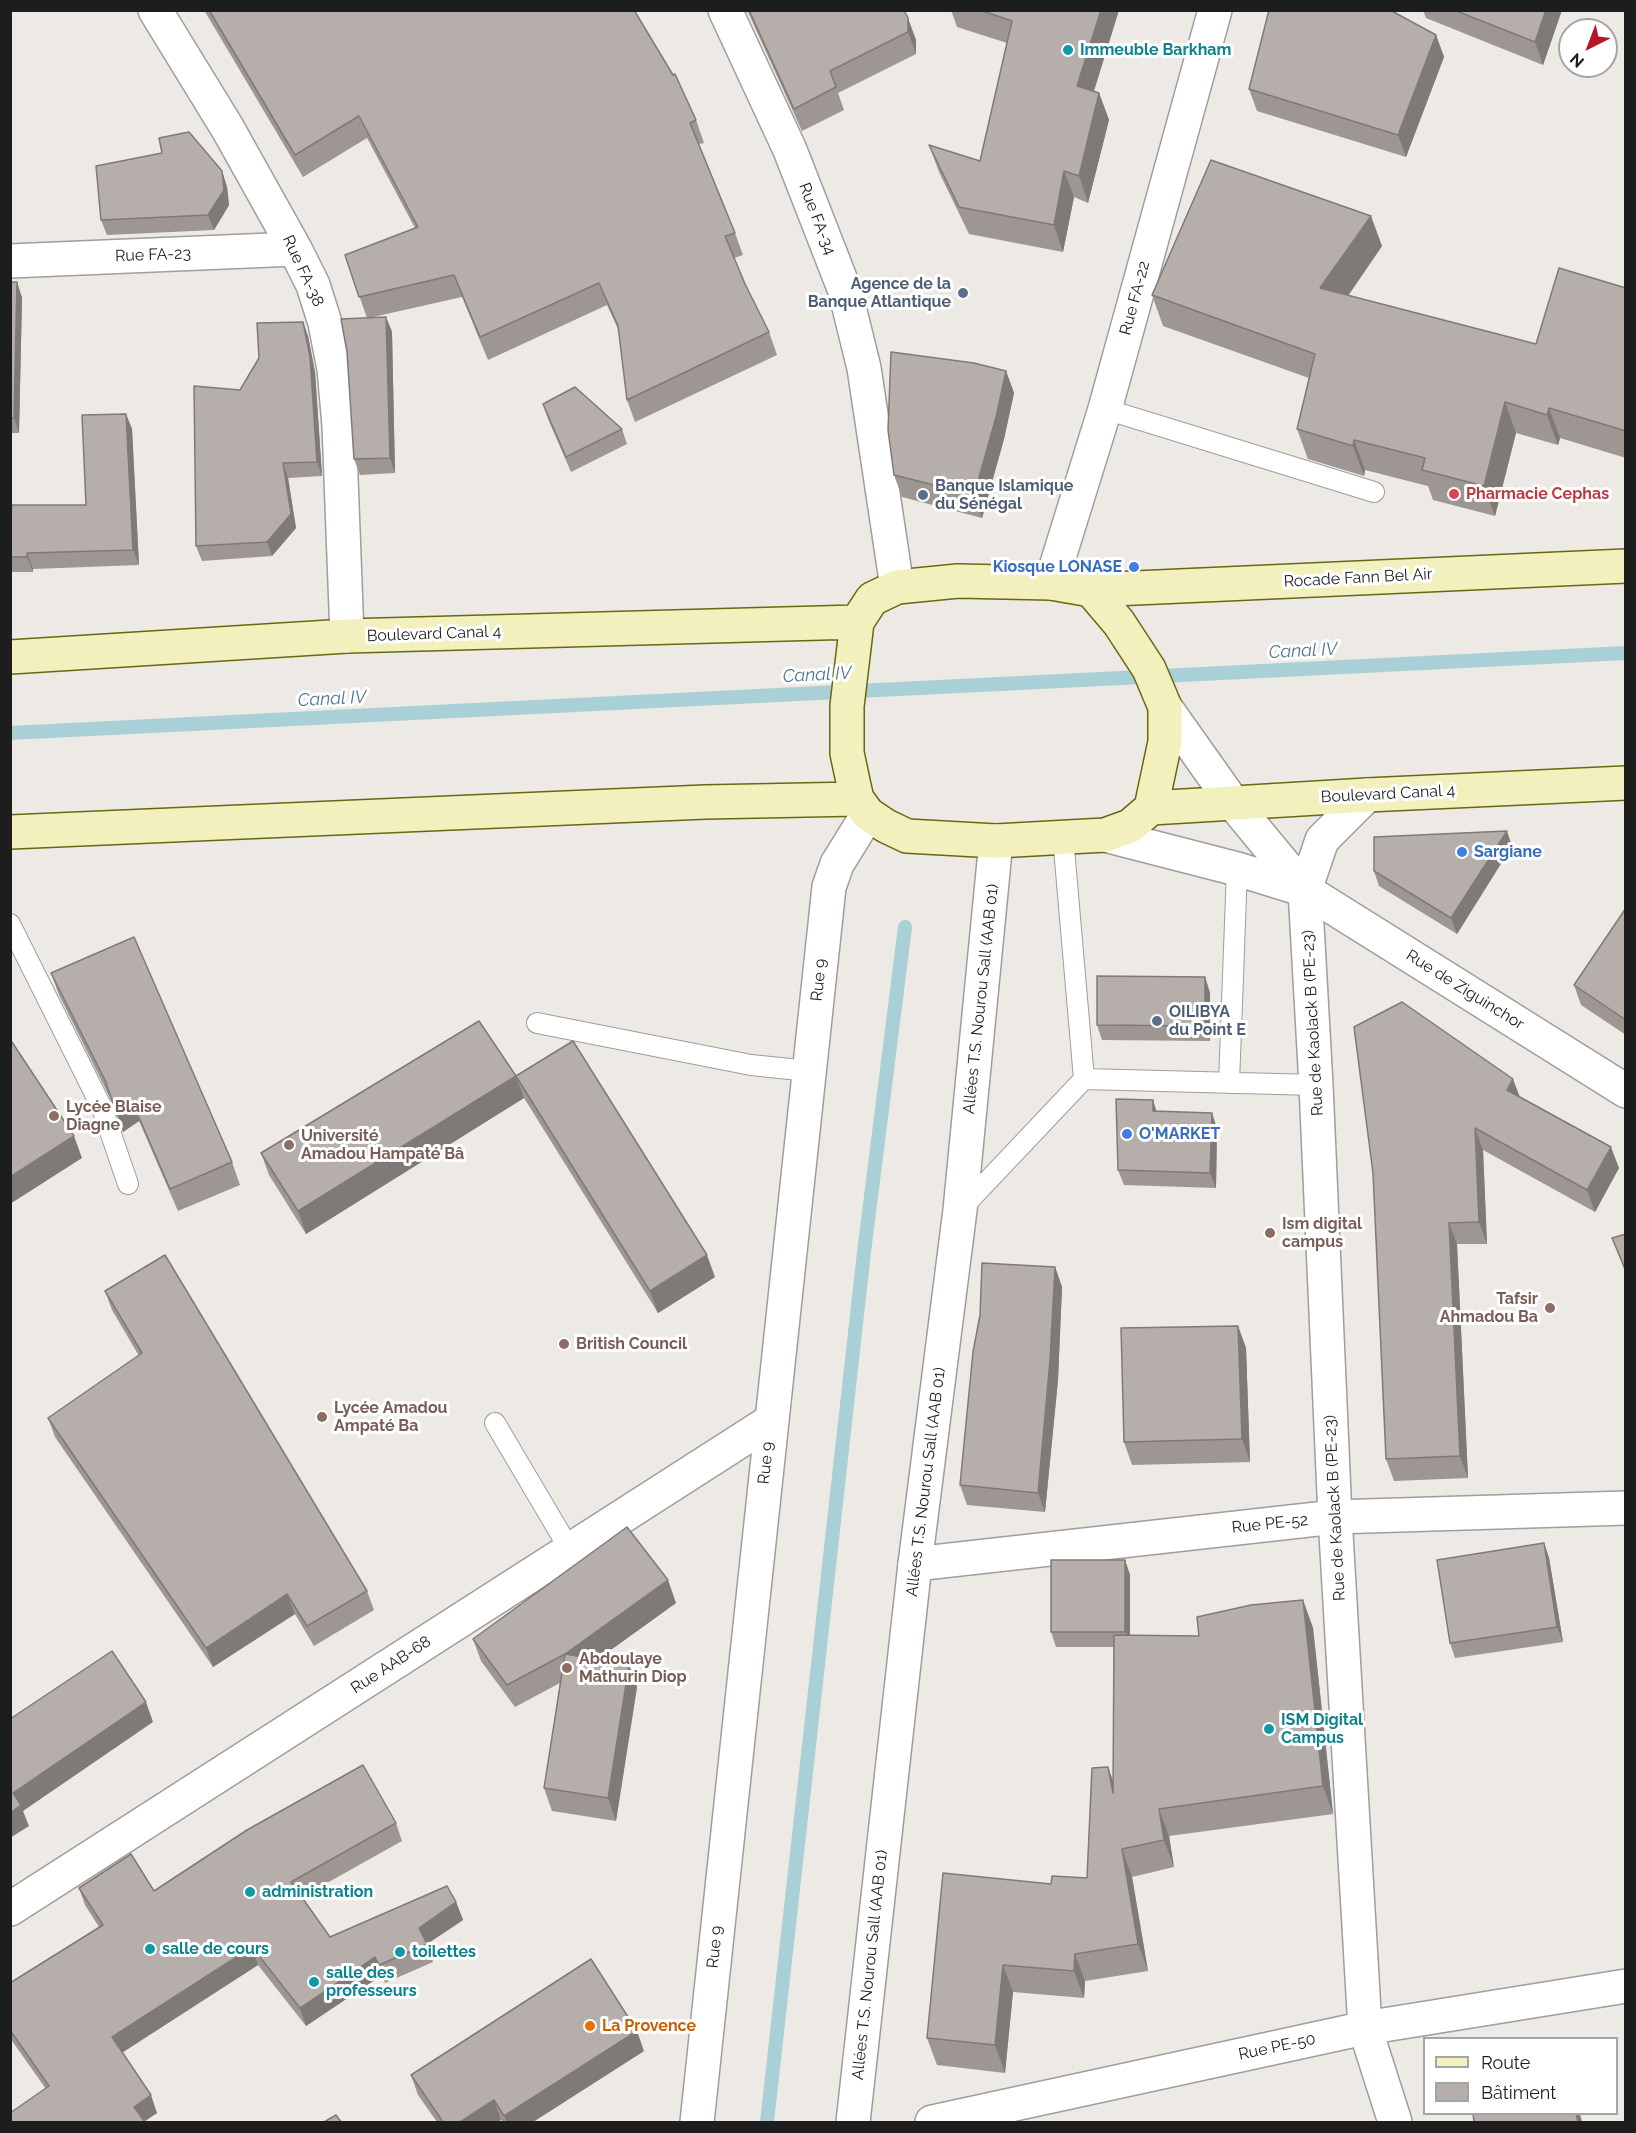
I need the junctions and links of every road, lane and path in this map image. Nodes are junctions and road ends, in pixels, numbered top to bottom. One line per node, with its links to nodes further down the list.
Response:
1 (155, 10): 4 (street, Rue FA-38)
2 (725, 10): 10 (street, Rue FA-34)
3 (1215, 10): 6 (street, Rue FA-22)
4 (295, 249): 5 (street, Rue FA-23); 13 (street, Rue FA-38)
5 (10, 261)
6 (1105, 409): 7 (lane); 9 (street, Rue FA-22)
7 (1374, 492)
8 (1626, 566): 11 (main road, Rocade Fann Bel Air)
9 (1051, 583): 10 (main road, Rocade Fann Bel Air); 11 (main road, Rocade Fann Bel Air)
10 (897, 587): 12 (main road)
11 (1091, 590): 15 (main road)
12 (857, 622): 13 (main road, Boulevard Canal 4); 19 (main road)
13 (346, 636): 14 (main road, Boulevard Canal 4)
14 (10, 657)
15 (1166, 707): 18 (street); 20 (main road)
16 (1626, 783): 17 (main road, Boulevard Canal 4)
17 (1367, 795): 18 (main road, Boulevard Canal 4); 26 (street)
18 (1233, 803): 20 (main road, Boulevard Canal 4); 26 (street)
19 (862, 806): 21 (main road); 24 (main road); 29 (street, Rue 9)
20 (1151, 808): 22 (main road)
21 (10, 832)
22 (1105, 835): 23 (main road); 25 (street)
23 (1063, 837): 24 (main road); 30 (lane)
24 (996, 841): 35 (street, Allées T.S. Nourou Sall (AAB 01))
25 (1237, 869): 26 (street); 31 (lane)
26 (1305, 890): 32 (street, Rue de Kaolack B (PE-23)); 33 (street, Rue de Ziguinchor)
27 (10, 924): 34 (lane)
28 (537, 1023): 29 (lane)
29 (809, 1071): 36 (street, Rue 9)
30 (1084, 1079): 31 (lane); 35 (lane)
31 (1229, 1083): 32 (lane)
32 (1316, 1085): 39 (street, Rue de Kaolack B (PE-23))
33 (1626, 1091)
34 (128, 1184)
35 (960, 1210): 41 (street, Allées T.S. Nourou Sall (AAB 01))
36 (771, 1421): 40 (street, Rue AAB-68); 45 (street, Rue 9)
37 (495, 1423): 40 (lane)
38 (1626, 1508): 39 (street, Rue PE-52)
39 (1335, 1517): 41 (street, Rue PE-52); 44 (street, Rue de Kaolack B (PE-23))
40 (570, 1550): 42 (street, Rue AAB-68)
41 (915, 1564): 46 (street, Allées T.S. Nourou Sall (AAB 01))
42 (10, 1909)
43 (1626, 1986): 44 (street, Rue PE-50)
44 (1365, 2028): 47 (street, Rue PE-50); 48 (street, Rue de Kaolack B (PE-23))
45 (691, 2119)
46 (853, 2122)
47 (932, 2122)
48 (1395, 2122)

